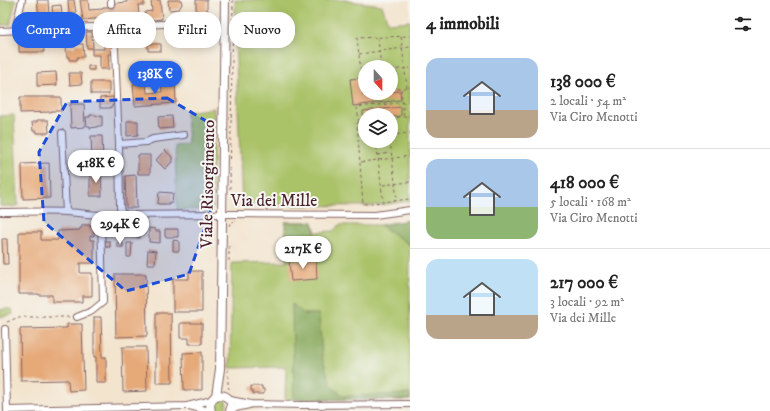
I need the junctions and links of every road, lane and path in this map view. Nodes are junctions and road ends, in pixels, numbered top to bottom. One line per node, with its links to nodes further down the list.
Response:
1 (22, 0): 4 (street)
2 (225, 0): 6 (street, Viale Risorgimento)
3 (233, 0): 51 (path)
4 (19, 12)
5 (221, 23): 6 (path)
6 (225, 23): 59 (street, Viale Risorgimento)
7 (12, 30): 8 (street)
8 (2, 31)
9 (410, 36): 11 (path)
10 (378, 37): 11 (path); 15 (path); 16 (path)
11 (401, 37): 14 (path)
12 (410, 47): 14 (path)
13 (115, 48): 38 (street)
14 (402, 48): 15 (path); 19 (path)
15 (379, 51): 16 (path); 18 (path)
16 (359, 54): 17 (path)
17 (360, 60)
18 (380, 60)
19 (405, 68): 20 (path); 21 (path); 22 (path)
20 (410, 68)
21 (398, 69)
22 (407, 88): 23 (path); 25 (path)
23 (410, 88)
24 (398, 89): 25 (path)
25 (401, 89): 27 (path)
26 (410, 102): 27 (path)
27 (402, 103): 28 (path); 31 (path)
28 (358, 115)
29 (410, 116): 31 (path)
30 (398, 117): 31 (path)
31 (404, 117)
32 (358, 122): 37 (path)
33 (62, 133): 57 (street)
34 (410, 133): 35 (path)
35 (398, 134)
36 (184, 135): 38 (street)
37 (358, 136)
38 (119, 144): 58 (street)
39 (359, 148): 47 (path)
40 (377, 148): 43 (path)
41 (391, 148): 42 (path)
42 (391, 153): 43 (path); 45 (path)
43 (378, 155): 46 (path)
44 (410, 156): 45 (path)
45 (392, 158): 46 (path); 49 (path)
46 (379, 160): 47 (path); 50 (path)
47 (360, 162): 54 (path)
48 (410, 182): 49 (path)
49 (395, 184): 50 (path); 53 (path)
50 (382, 185): 54 (path)
51 (230, 190)
52 (410, 199): 53 (path)
53 (397, 200): 54 (path)
54 (383, 202)
55 (410, 210): 60 (street, Via dei Mille)
56 (0, 212): 57 (street, Via dei Mille)
57 (66, 212): 61 (street, Via dei Mille)
58 (122, 212): 59 (street, Via dei Mille); 61 (street, Via dei Mille)
59 (222, 214): 60 (street, Via dei Mille); 67 (street, Viale Risorgimento)
60 (239, 214): 62 (path)
61 (101, 215): 65 (street)
62 (229, 230)
63 (229, 237): 64 (path)
64 (229, 260)
65 (78, 317): 66 (path)
66 (5, 329): 74 (street)
67 (224, 368): 68 (street, Viale Risorgimento); 69 (path); 69 (street, Viale Risorgimento)
68 (214, 398): 69 (street); 71 (street); 75 (street, Viale Risorgimento)
69 (229, 402): 72 (street)
70 (410, 404): 73 (street)
71 (187, 406): 74 (street); 75 (street)
72 (303, 408): 73 (street)
73 (364, 408)
74 (7, 411)
75 (211, 411)

